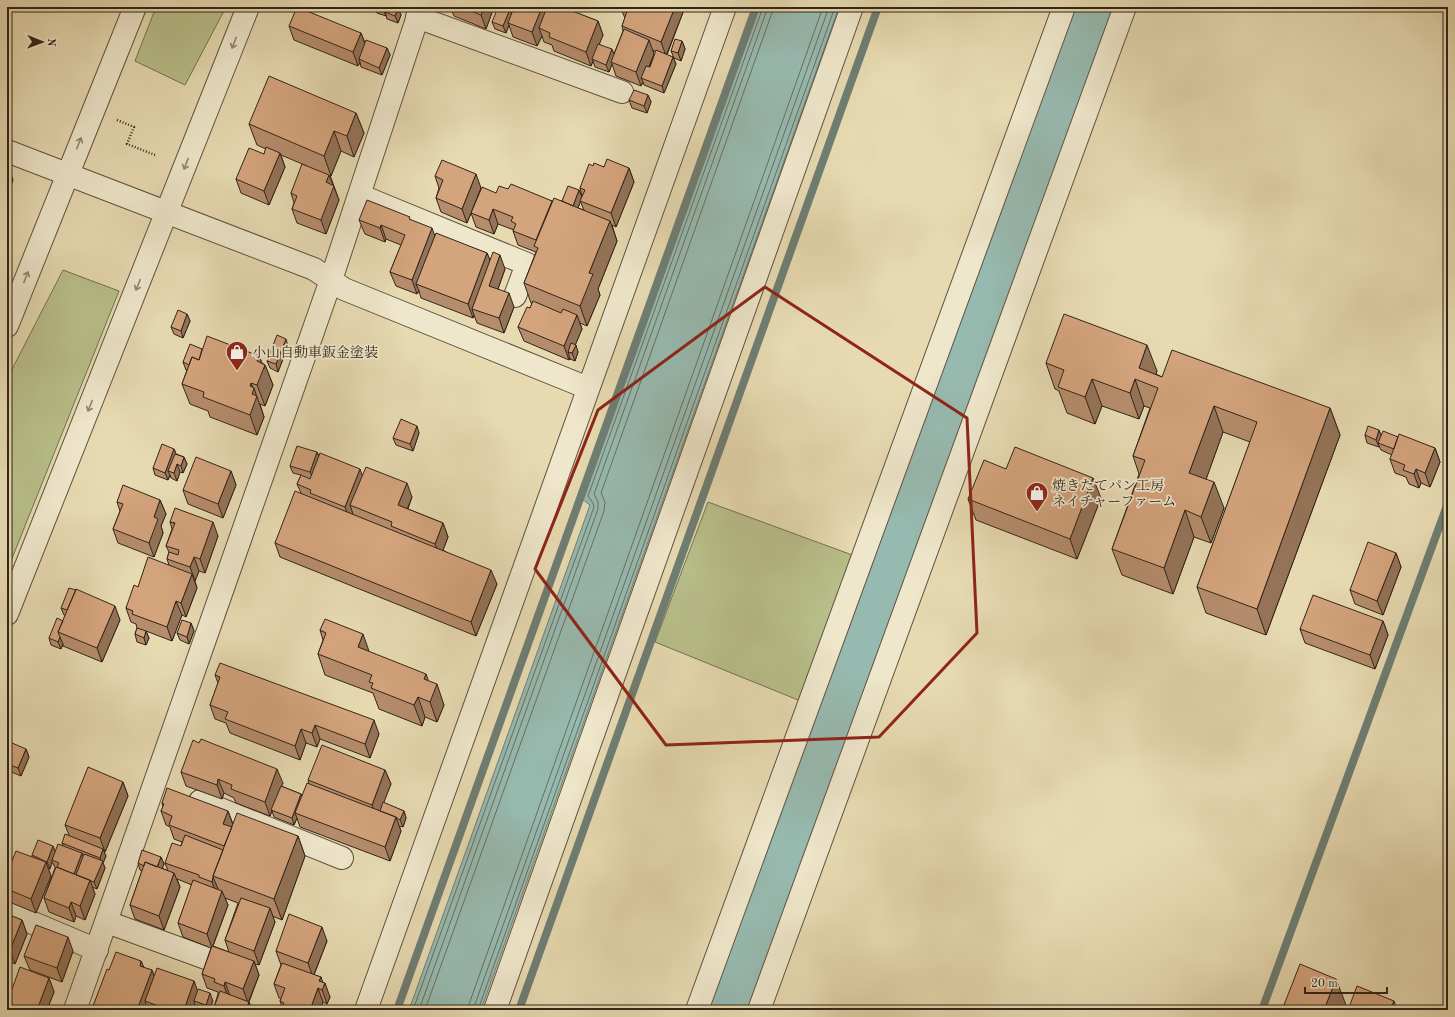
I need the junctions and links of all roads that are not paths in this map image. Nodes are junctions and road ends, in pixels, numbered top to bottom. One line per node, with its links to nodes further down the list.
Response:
1 (135, 7): 10 (street, one-way to 1)
2 (248, 7): 12 (street, one-way to 12)
3 (725, 7): 16 (street)
4 (852, 7): 26 (street)
5 (1064, 7): 27 (street)
6 (1125, 7): 28 (street)
7 (419, 12): 8 (street); 11 (street)
8 (622, 92)
9 (7, 151): 10 (street)
10 (67, 173): 12 (street); 15 (street, one-way to 10)
11 (359, 195): 13 (street); 14 (street)
12 (168, 212): 13 (street); 17 (street, one-way to 17)
13 (331, 280): 16 (street); 18 (street)
14 (515, 296)
15 (7, 326)
16 (588, 388): 25 (street)
17 (7, 614)
18 (170, 789): 19 (street); 21 (street)
19 (342, 858)
20 (7, 912): 22 (street)
21 (107, 922): 22 (street); 23 (street)
22 (97, 950): 24 (street)
23 (211, 960)
24 (75, 1010)
25 (366, 1010)
26 (495, 1010)
27 (697, 1010)
28 (759, 1010)

